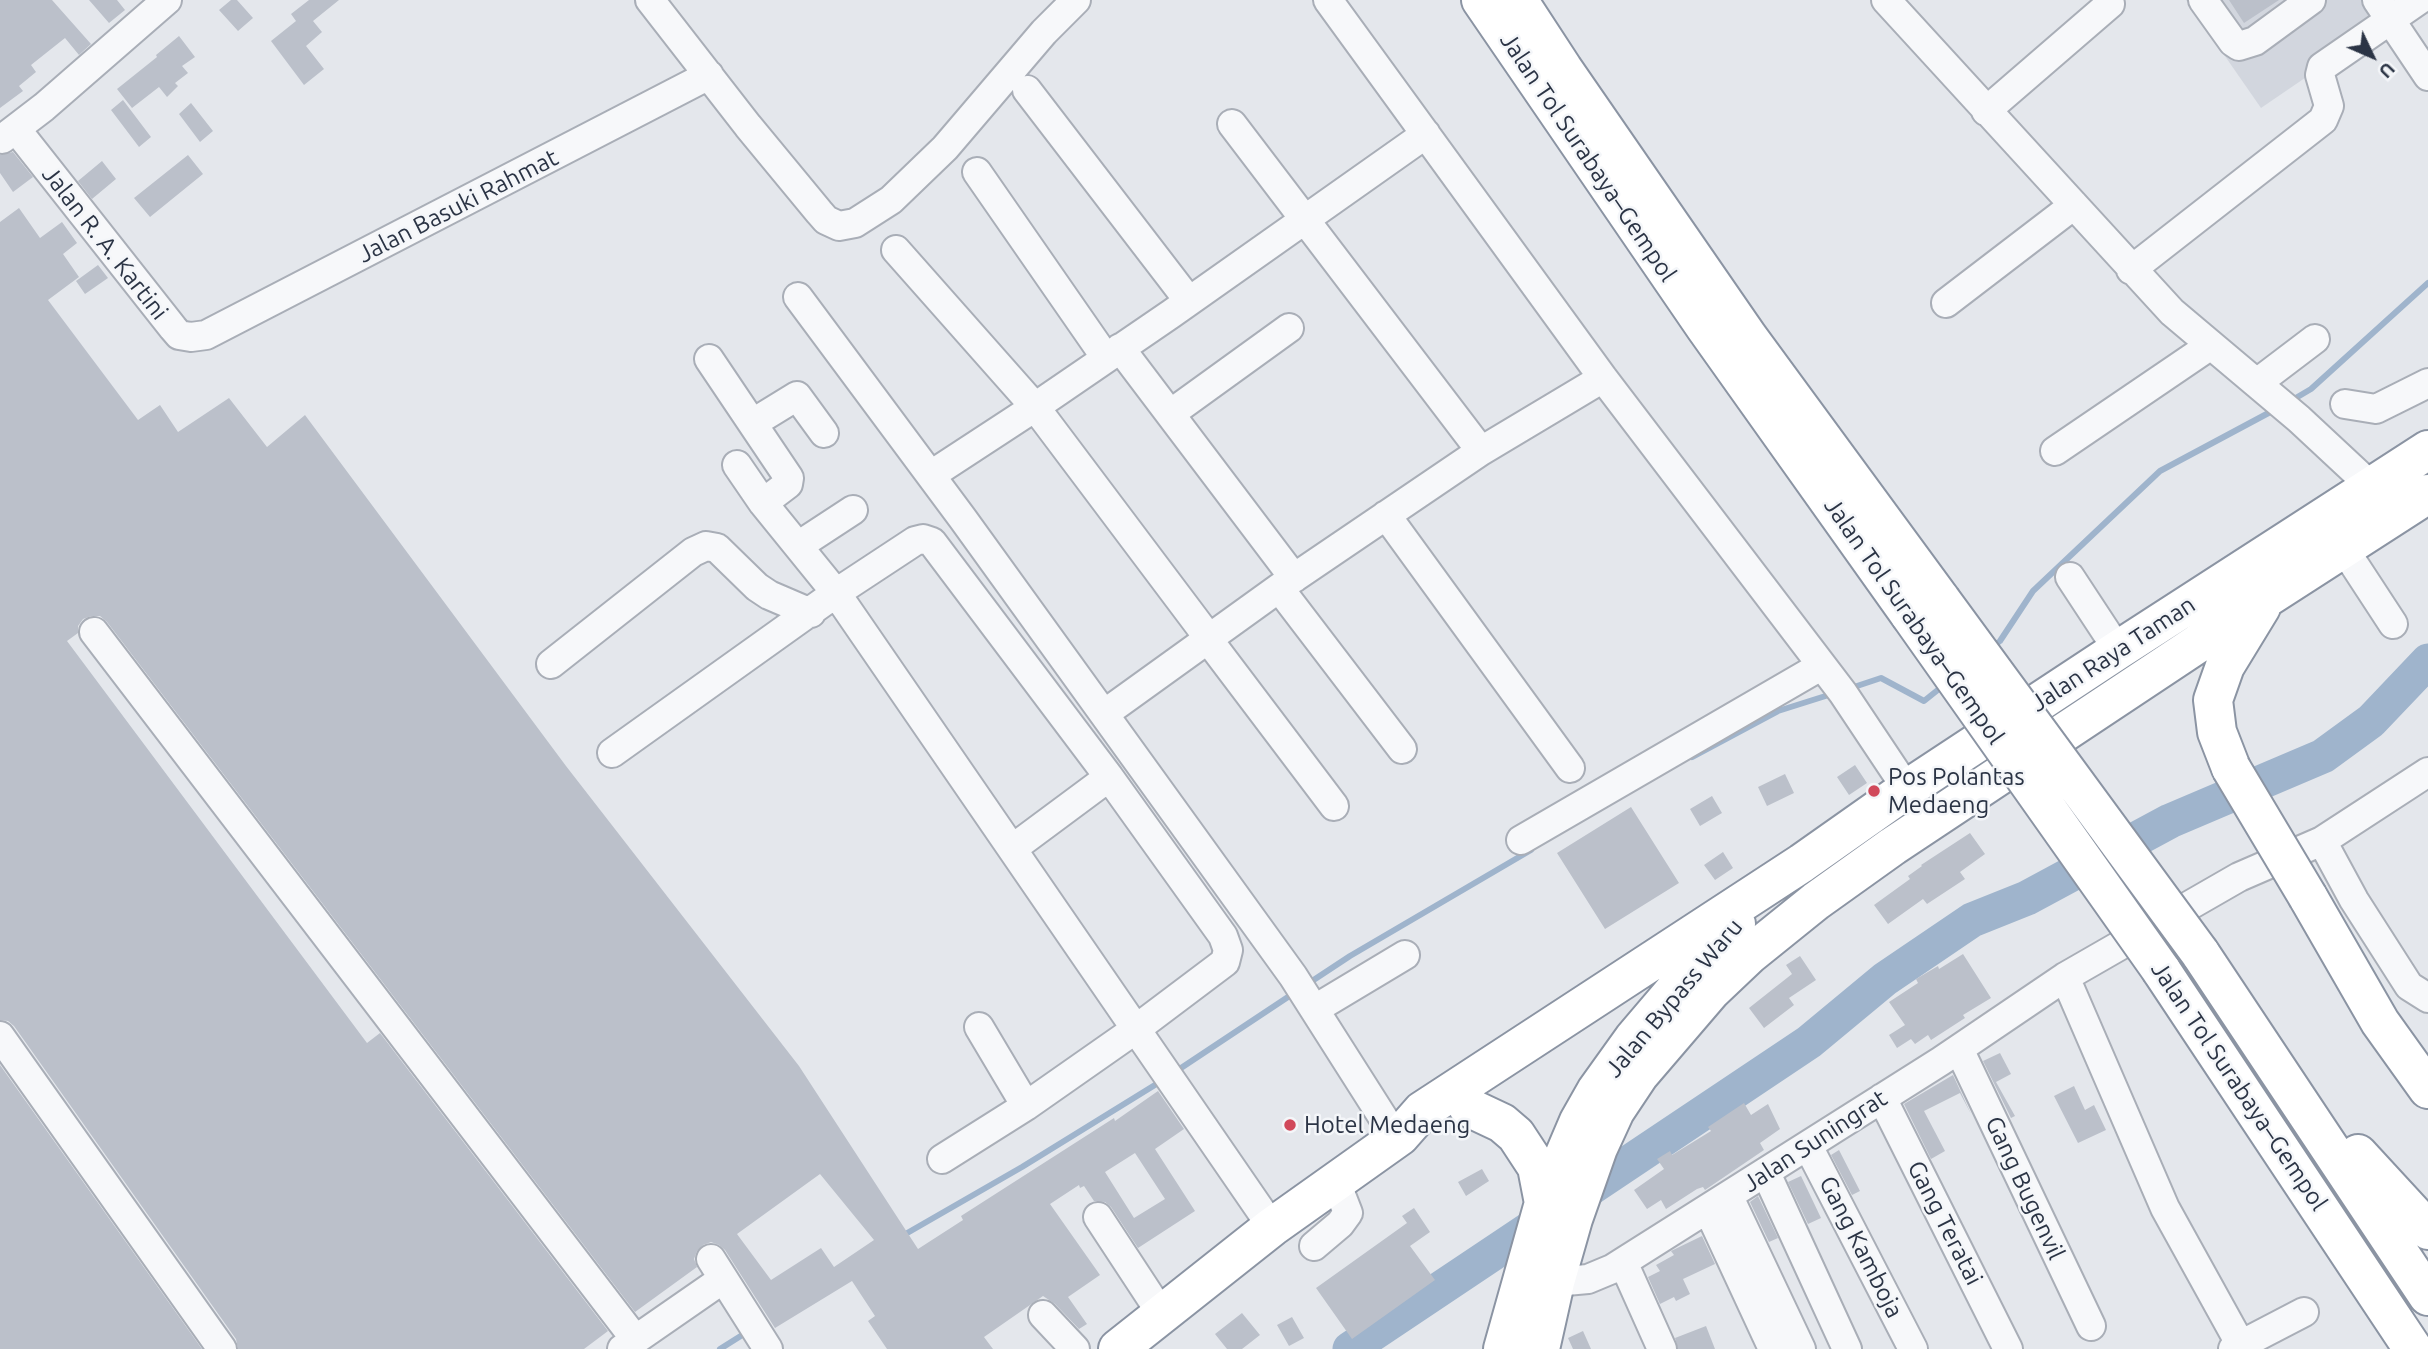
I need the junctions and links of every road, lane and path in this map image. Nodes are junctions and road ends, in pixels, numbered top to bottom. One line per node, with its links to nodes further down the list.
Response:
1 (167, 0): 18 (street)
2 (650, 0): 13 (street)
3 (1076, 0): 13 (street)
4 (1328, 0): 19 (street)
5 (1481, 0): 58 (highway, Jalan Tol Surabaya–Gempol)
6 (1518, 0): 58 (highway, Jalan Tol Surabaya–Gempol)
7 (1886, 0): 16 (street)
8 (2203, 0): 9 (street)
9 (2311, 0)
10 (2419, 0): 12 (street)
11 (2110, 4): 16 (street)
12 (2384, 9): 14 (street); 24 (street)
13 (709, 75): 29 (street, Jalan Basuki Rahmat)
14 (2428, 76)
15 (1027, 90): 26 (street)
16 (1986, 111): 21 (street)
17 (1231, 124): 22 (street)
18 (8, 134): 29 (street, Jalan R. A. Kartini)
19 (1426, 134): 22 (street); 34 (street)
20 (977, 172): 32 (street)
21 (2074, 205): 24 (street); 27 (street)
22 (1303, 220): 26 (street); 43 (street)
23 (896, 250): 38 (street)
24 (2132, 270): 31 (street)
25 (798, 298): 46 (street)
26 (1189, 301): 32 (street)
27 (1946, 303)
28 (1289, 328): 39 (street)
29 (206, 335)
30 (2315, 339): 36 (street)
31 (2211, 345): 36 (street); 44 (street)
32 (1113, 353): 38 (street); 39 (street)
33 (709, 359): 40 (street)
34 (1603, 378): 43 (street); 65 (street)
35 (2428, 383): 37 (street)
36 (2263, 389): 47 (street)
37 (2345, 404)
38 (1035, 407): 46 (street); 62 (street)
39 (1170, 414): 55 (street)
40 (753, 424): 41 (street); 49 (street)
41 (824, 433)
42 (2428, 450): 47 (highway, Jalan Raya Taman)
43 (1481, 451): 51 (street)
44 (2055, 451)
45 (737, 465): 49 (street)
46 (930, 475): 66 (street)
47 (2372, 487): 63 (highway, Jalan Raya Taman)
48 (2428, 494): 53 (highway, Jalan Raya Taman)
49 (763, 503): 52 (street)
50 (853, 510): 52 (street)
51 (1386, 515): 55 (street); 69 (street)
52 (798, 546): 56 (street)
53 (2344, 549): 57 (highway, Jalan Raya Taman); 60 (street)
54 (2070, 577): 63 (street)
55 (1286, 583): 62 (street); 67 (street)
56 (836, 593): 59 (street); 71 (street); 77 (street)
57 (2267, 597): 76 (highway, Jalan Raya Taman); 90 (highway, bridge)
58 (1925, 608): 86 (highway, Jalan Tol Surabaya–Gempol, bridge); 104 (highway, Jalan Tol Surabaya–Gempol, bridge)
59 (811, 613): 64 (street); 68 (street)
60 (2393, 624)
61 (93, 632): 114 (street)
62 (1208, 638): 66 (street); 73 (street)
63 (2118, 650): 72 (highway, Jalan Raya Taman)
64 (551, 664)
65 (1831, 678): 72 (street); 74 (street)
66 (1104, 713): 82 (street)
67 (1402, 749)
68 (612, 753)
69 (1570, 768)
70 (2428, 772): 75 (street, Jalan Suningrat)
71 (1109, 777): 77 (street); 85 (street)
72 (1908, 789): 78 (highway, Jalan Raya Taman)
73 (1334, 806)
74 (1521, 840)
75 (2322, 841): 81 (street, Jalan Suningrat); 83 (street)
76 (1893, 846): 79 (highway); 88 (highway, Jalan Bypass Waru)
77 (1012, 849): 85 (street)
78 (1802, 863): 79 (highway, Jalan Bypass Waru); 94 (highway)
79 (1709, 951): 88 (highway, Jalan Bypass Waru); 93 (highway)
80 (1405, 954): 82 (street)
81 (2066, 977): 89 (street, Jalan Suningrat); 115 (street)
82 (1305, 995): 94 (street)
83 (2428, 998)
84 (979, 1027): 92 (street)
85 (1136, 1029): 92 (street); 102 (street)
86 (2255, 1032): 103 (highway); 108 (highway, Jalan Tol Surabaya–Gempol)
87 (0, 1036): 117 (street)
88 (1646, 1046): 100 (highway, Jalan Bypass Waru); 107 (highway, Jalan Bypass Waru)
89 (1959, 1049): 91 (street, Jalan Suningrat); 112 (street, Gang Bugenvil)
90 (2428, 1089)
91 (1882, 1098): 95 (street, Jalan Suningrat); 126 (street, Gang Teratai)
92 (1026, 1106): 96 (street)
93 (1468, 1107): 94 (highway); 100 (highway)
94 (1398, 1137): 98 (highway)
95 (1808, 1146): 97 (street, Jalan Suningrat); 125 (street, Gang Kamboja)
96 (942, 1159)
97 (1766, 1173): 99 (street, Jalan Suningrat); 124 (street)
98 (1336, 1182): 102 (highway); 105 (street)
99 (1718, 1203): 106 (street, Jalan Suningrat); 122 (street); 123 (street)
100 (1543, 1208): 113 (highway, Jalan Bypass Waru)
101 (1098, 1217): 110 (street)
102 (1272, 1227): 110 (highway)
103 (2428, 1230)
104 (2343, 1241): 127 (highway); 128 (highway, Jalan Tol Surabaya–Gempol)
105 (1314, 1246)
106 (1623, 1262): 107 (street, Jalan Suningrat); 121 (street)
107 (1555, 1282): 120 (highway, Jalan Bypass Waru)
108 (2428, 1296)
109 (2304, 1312): 115 (street)
110 (1161, 1313): 119 (highway)
111 (1043, 1315): 118 (street)
112 (2091, 1326)
113 (1506, 1334)
114 (628, 1344): 116 (street)
115 (2239, 1347)
116 (768, 1348)
117 (222, 1349)
118 (1075, 1349)
119 (1118, 1349)
120 (1540, 1349)
121 (1662, 1349)
122 (1773, 1349)
123 (1801, 1349)
124 (1847, 1349)
125 (1913, 1349)
126 (2008, 1349)
127 (2382, 1349)
128 (2413, 1349)

